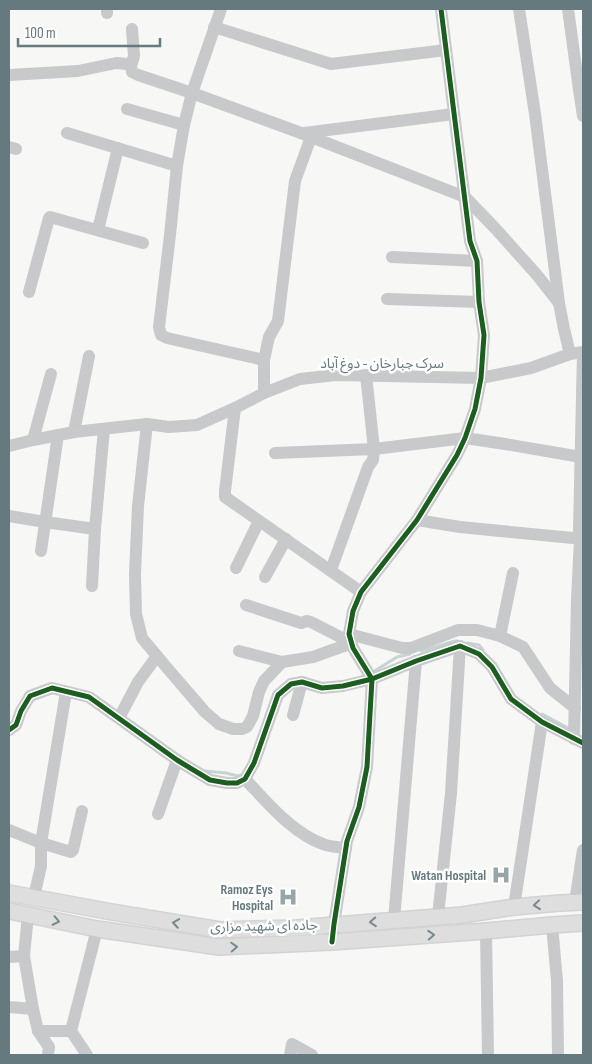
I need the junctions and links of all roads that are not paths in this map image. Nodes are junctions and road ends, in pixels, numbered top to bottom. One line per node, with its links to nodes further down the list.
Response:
1 (221, 9): 5 (street)
2 (441, 9): 7 (street)
3 (519, 9): 27 (street)
4 (568, 9): 13 (street)
5 (214, 27): 7 (street); 10 (street)
6 (132, 29): 8 (street)
7 (446, 50): 12 (street)
8 (130, 66): 9 (street); 10 (street)
9 (9, 75)
10 (192, 93): 14 (street); 16 (street)
11 (127, 109): 14 (street)
12 (454, 114): 16 (street); 19 (street)
13 (583, 116)
14 (184, 125): 18 (street)
15 (67, 133): 17 (street)
16 (306, 135): 19 (street); 30 (street)
17 (118, 148): 18 (street); 20 (street)
18 (177, 166): 30 (street)
19 (465, 197): 23 (street); 27 (street)
20 (98, 230): 21 (street); 24 (street)
21 (143, 242)
22 (392, 257): 23 (street)
23 (477, 261): 26 (street)
24 (30, 292)
25 (386, 299): 26 (street)
26 (480, 302): 33 (street)
27 (559, 303): 28 (street)
28 (579, 353): 33 (street, سرک جبارخان - دوغ آباد); 45 (street)
29 (89, 356): 38 (street)
30 (264, 360): 34 (street)
31 (51, 374): 41 (street)
32 (366, 376): 33 (street, سرک جبارخان - دوغ آباد); 34 (street, سرک جبارخان - دوغ آباد); 43 (street)
33 (482, 378): 40 (street)
34 (264, 393): 35 (street, سرک جبارخان - دوغ آباد)
35 (235, 408): 36 (street, سرک جبارخان - دوغ آباد); 48 (street)
36 (147, 424): 37 (street, سرک جبارخان - دوغ آباد); 65 (street)
37 (104, 429): 38 (street, سرک جبارخان - دوغ آباد); 50 (street)
38 (74, 432): 39 (street, سرک جبارخان - دوغ آباد)
39 (58, 435): 41 (street, سرک جبارخان - دوغ آباد); 49 (street)
40 (464, 438): 43 (street); 45 (street); 47 (street)
41 (33, 440): 42 (street, سرک جبارخان - دوغ آباد)
42 (9, 446)
43 (374, 449): 44 (street); 55 (street)
44 (275, 453)
45 (581, 456): 52 (street)
46 (9, 516): 49 (street)
47 (417, 520): 52 (street); 59 (street)
48 (259, 521): 51 (street); 54 (street)
49 (45, 522): 50 (street); 53 (street)
50 (96, 529): 58 (street)
51 (286, 539): 55 (street); 57 (street)
52 (582, 539): 71 (street)
53 (41, 551)
54 (236, 568)
55 (331, 570): 59 (street)
56 (513, 573): 61 (street)
57 (265, 577)
58 (92, 586)
59 (361, 592): 62 (street)
60 (246, 605): 62 (street)
61 (500, 636): 62 (street); 71 (street)
62 (350, 639): 67 (street); 68 (street)
63 (460, 646): 66 (street); 74 (street); 91 (street)
64 (239, 651): 67 (street)
65 (157, 656): 67 (street); 73 (street)
66 (416, 661): 68 (street); 92 (street)
67 (282, 662)
68 (372, 679): 69 (street); 83 (street)
69 (302, 682): 72 (street); 78 (street)
70 (66, 692): 73 (street); 75 (street); 82 (street)
71 (575, 708): 76 (street)
72 (293, 716)
73 (119, 718): 77 (street)
74 (542, 722): 76 (street); 88 (street)
75 (9, 730)
76 (579, 741)
77 (177, 760): 78 (street); 80 (street)
78 (245, 779): 83 (street)
79 (82, 811): 82 (street)
80 (158, 814)
81 (9, 830): 82 (street)
82 (42, 843): 86 (street)
83 (346, 848): 94 (street)
84 (583, 850): 87 (street)
85 (9, 892): 86 (main road, جاده ای شهید مزاری)
86 (34, 897): 94 (main road, جاده ای شهید مزاری, one-way to 86)
87 (579, 902): 88 (main road, جاده ای شهید مزاری, one-way to 88)
88 (514, 907): 91 (main road, جاده ای شهید مزاری)
89 (9, 911): 90 (main road, جاده ای شهید مزاری)
90 (28, 915): 96 (main road, جاده ای شهید مزاری, one-way to 96); 100 (street)
91 (438, 916): 92 (main road, جاده ای شهید مزاری)
92 (394, 920): 94 (main road, جاده ای شهید مزاری, one-way to 94)
93 (583, 923): 95 (main road, جاده ای شهید مزاری)
94 (334, 924): 98 (street)
95 (552, 924): 97 (main road, جاده ای شهید مزاری); 110 (street)
96 (97, 930): 98 (main road, جاده ای شهید مزاری, one-way to 98); 104 (street)
97 (486, 931): 98 (main road, جاده ای شهید مزاری, one-way to 97); 109 (street)
98 (332, 942)
99 (9, 956): 100 (street)
100 (24, 956): 102 (street)
101 (9, 1007): 102 (street)
102 (33, 1009): 103 (street)
103 (38, 1031): 104 (street); 105 (street)
104 (71, 1031): 106 (street)
105 (48, 1055)
106 (87, 1055)
107 (290, 1055): 108 (street)
108 (312, 1055)
109 (488, 1055)
110 (558, 1055)

